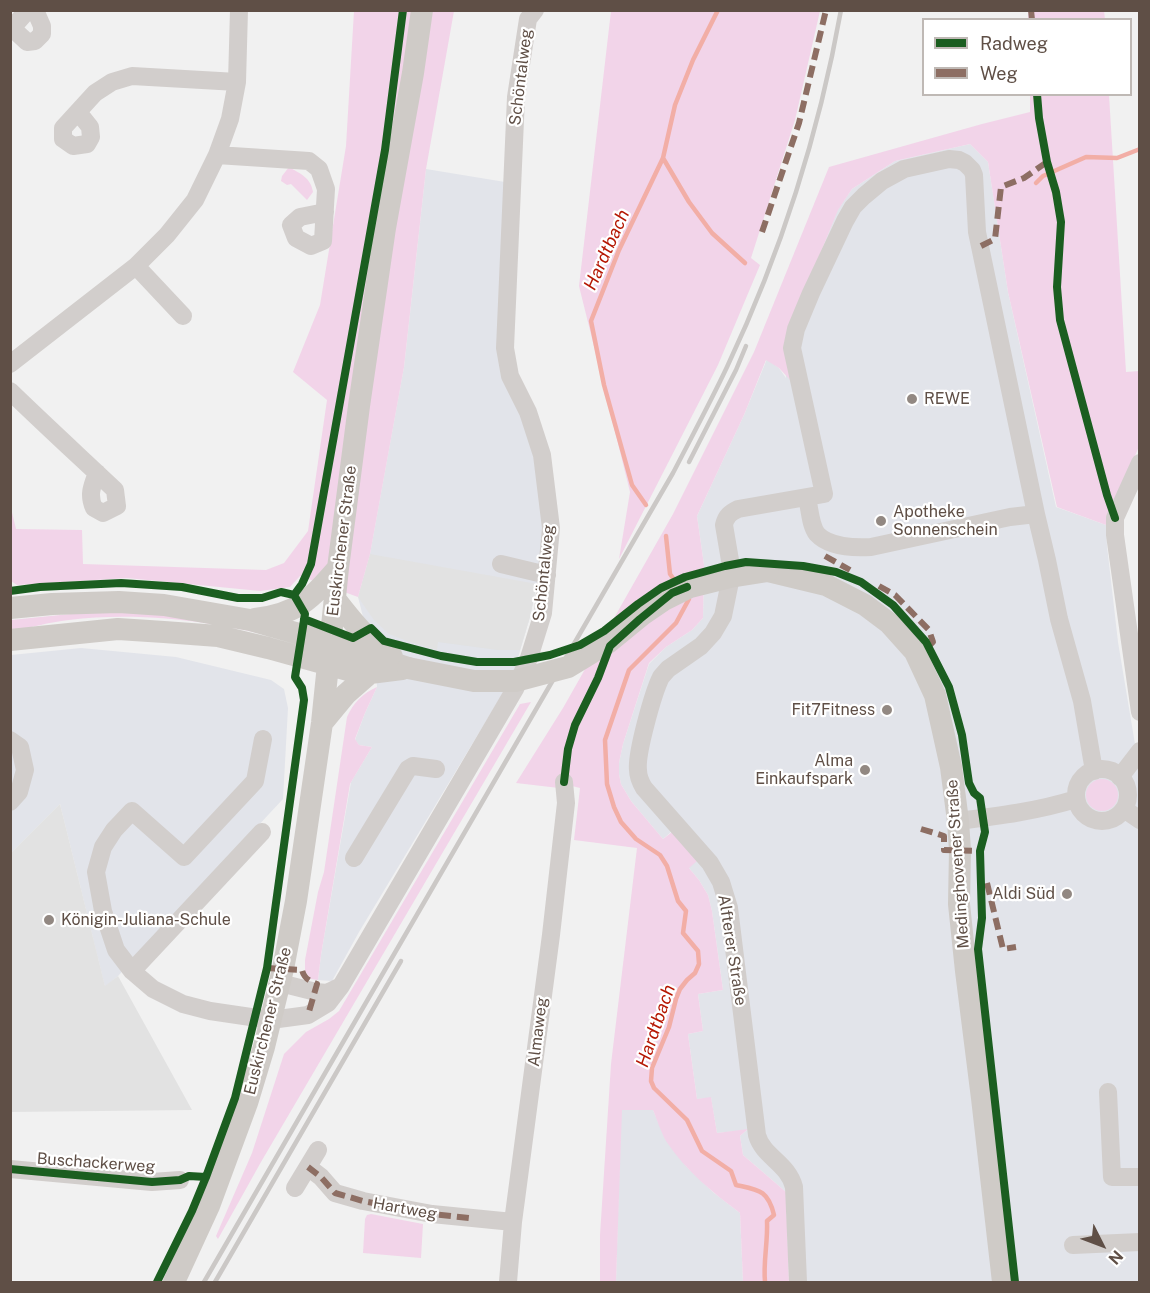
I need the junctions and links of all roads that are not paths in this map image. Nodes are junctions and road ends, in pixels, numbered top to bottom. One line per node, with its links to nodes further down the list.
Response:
1 (28, 10): 6 (street)
2 (35, 10): 6 (street)
3 (239, 10): 7 (street)
4 (422, 10): 20 (main road, Euskirchener Straße)
5 (532, 15): 21 (street, Schöntalweg)
6 (12, 28)
7 (237, 82): 8 (street); 9 (street)
8 (78, 112): 8 (street)
9 (217, 155): 10 (street); 11 (street)
10 (325, 212)
11 (136, 266): 12 (street); 13 (street)
12 (183, 316)
13 (10, 364)
14 (10, 391): 16 (street)
15 (1140, 463): 29 (street)
16 (97, 473): 16 (street)
17 (807, 498): 18 (street); 18 (street); 61 (street, Alfterer Straße)
18 (1036, 514): 35 (street)
19 (501, 564): 21 (street)
20 (338, 568): 22 (main road, Euskirchener Straße); 24 (main road)
21 (547, 575): 47 (street, Schöntalweg)
22 (335, 599): 26 (main road, Euskirchener Straße); 27 (main road)
23 (10, 608): 24 (main road)
24 (250, 620): 26 (main road)
25 (10, 640): 26 (main road)
26 (330, 654): 27 (main road, Medinghovener Straße); 30 (main road, Euskirchener Straße)
27 (360, 657): 28 (main road, Medinghovener Straße); 28 (main road); 30 (main road)
28 (408, 668): 41 (main road, Medinghovener Straße, bridge)
29 (1140, 712)
30 (322, 723): 46 (main road, Euskirchener Straße)
31 (10, 740): 39 (street)
32 (263, 740): 45 (street, Schöntalweg)
33 (1140, 751): 36 (street)
34 (436, 769): 44 (street)
35 (1094, 771): 36 (street); 38 (street)
36 (1120, 777): 40 (street)
37 (564, 782): 56 (street, Almaweg)
38 (1076, 799): 40 (street); 41 (street)
39 (10, 802)
40 (1124, 809): 42 (street)
41 (958, 820): 62 (main road, Medinghovener Straße)
42 (1140, 820)
43 (262, 832): 45 (street)
44 (354, 858)
45 (132, 971): 48 (street, Schöntalweg)
46 (280, 983): 47 (street); 48 (main road, Euskirchener Straße)
47 (340, 986): 48 (street, Schöntalweg)
48 (271, 1020): 59 (main road, Euskirchener Straße)
49 (1108, 1092): 53 (street)
50 (318, 1150): 51 (street)
51 (308, 1167): 55 (street); 56 (street, Hartweg)
52 (10, 1169): 54 (street, Buschackerweg)
53 (1140, 1177)
54 (180, 1179)
55 (295, 1188)
56 (513, 1222): 60 (street, Almaweg)
57 (1140, 1242): 58 (street)
58 (1073, 1245)
59 (174, 1282)
60 (508, 1282)
61 (798, 1282)
62 (1003, 1282)

